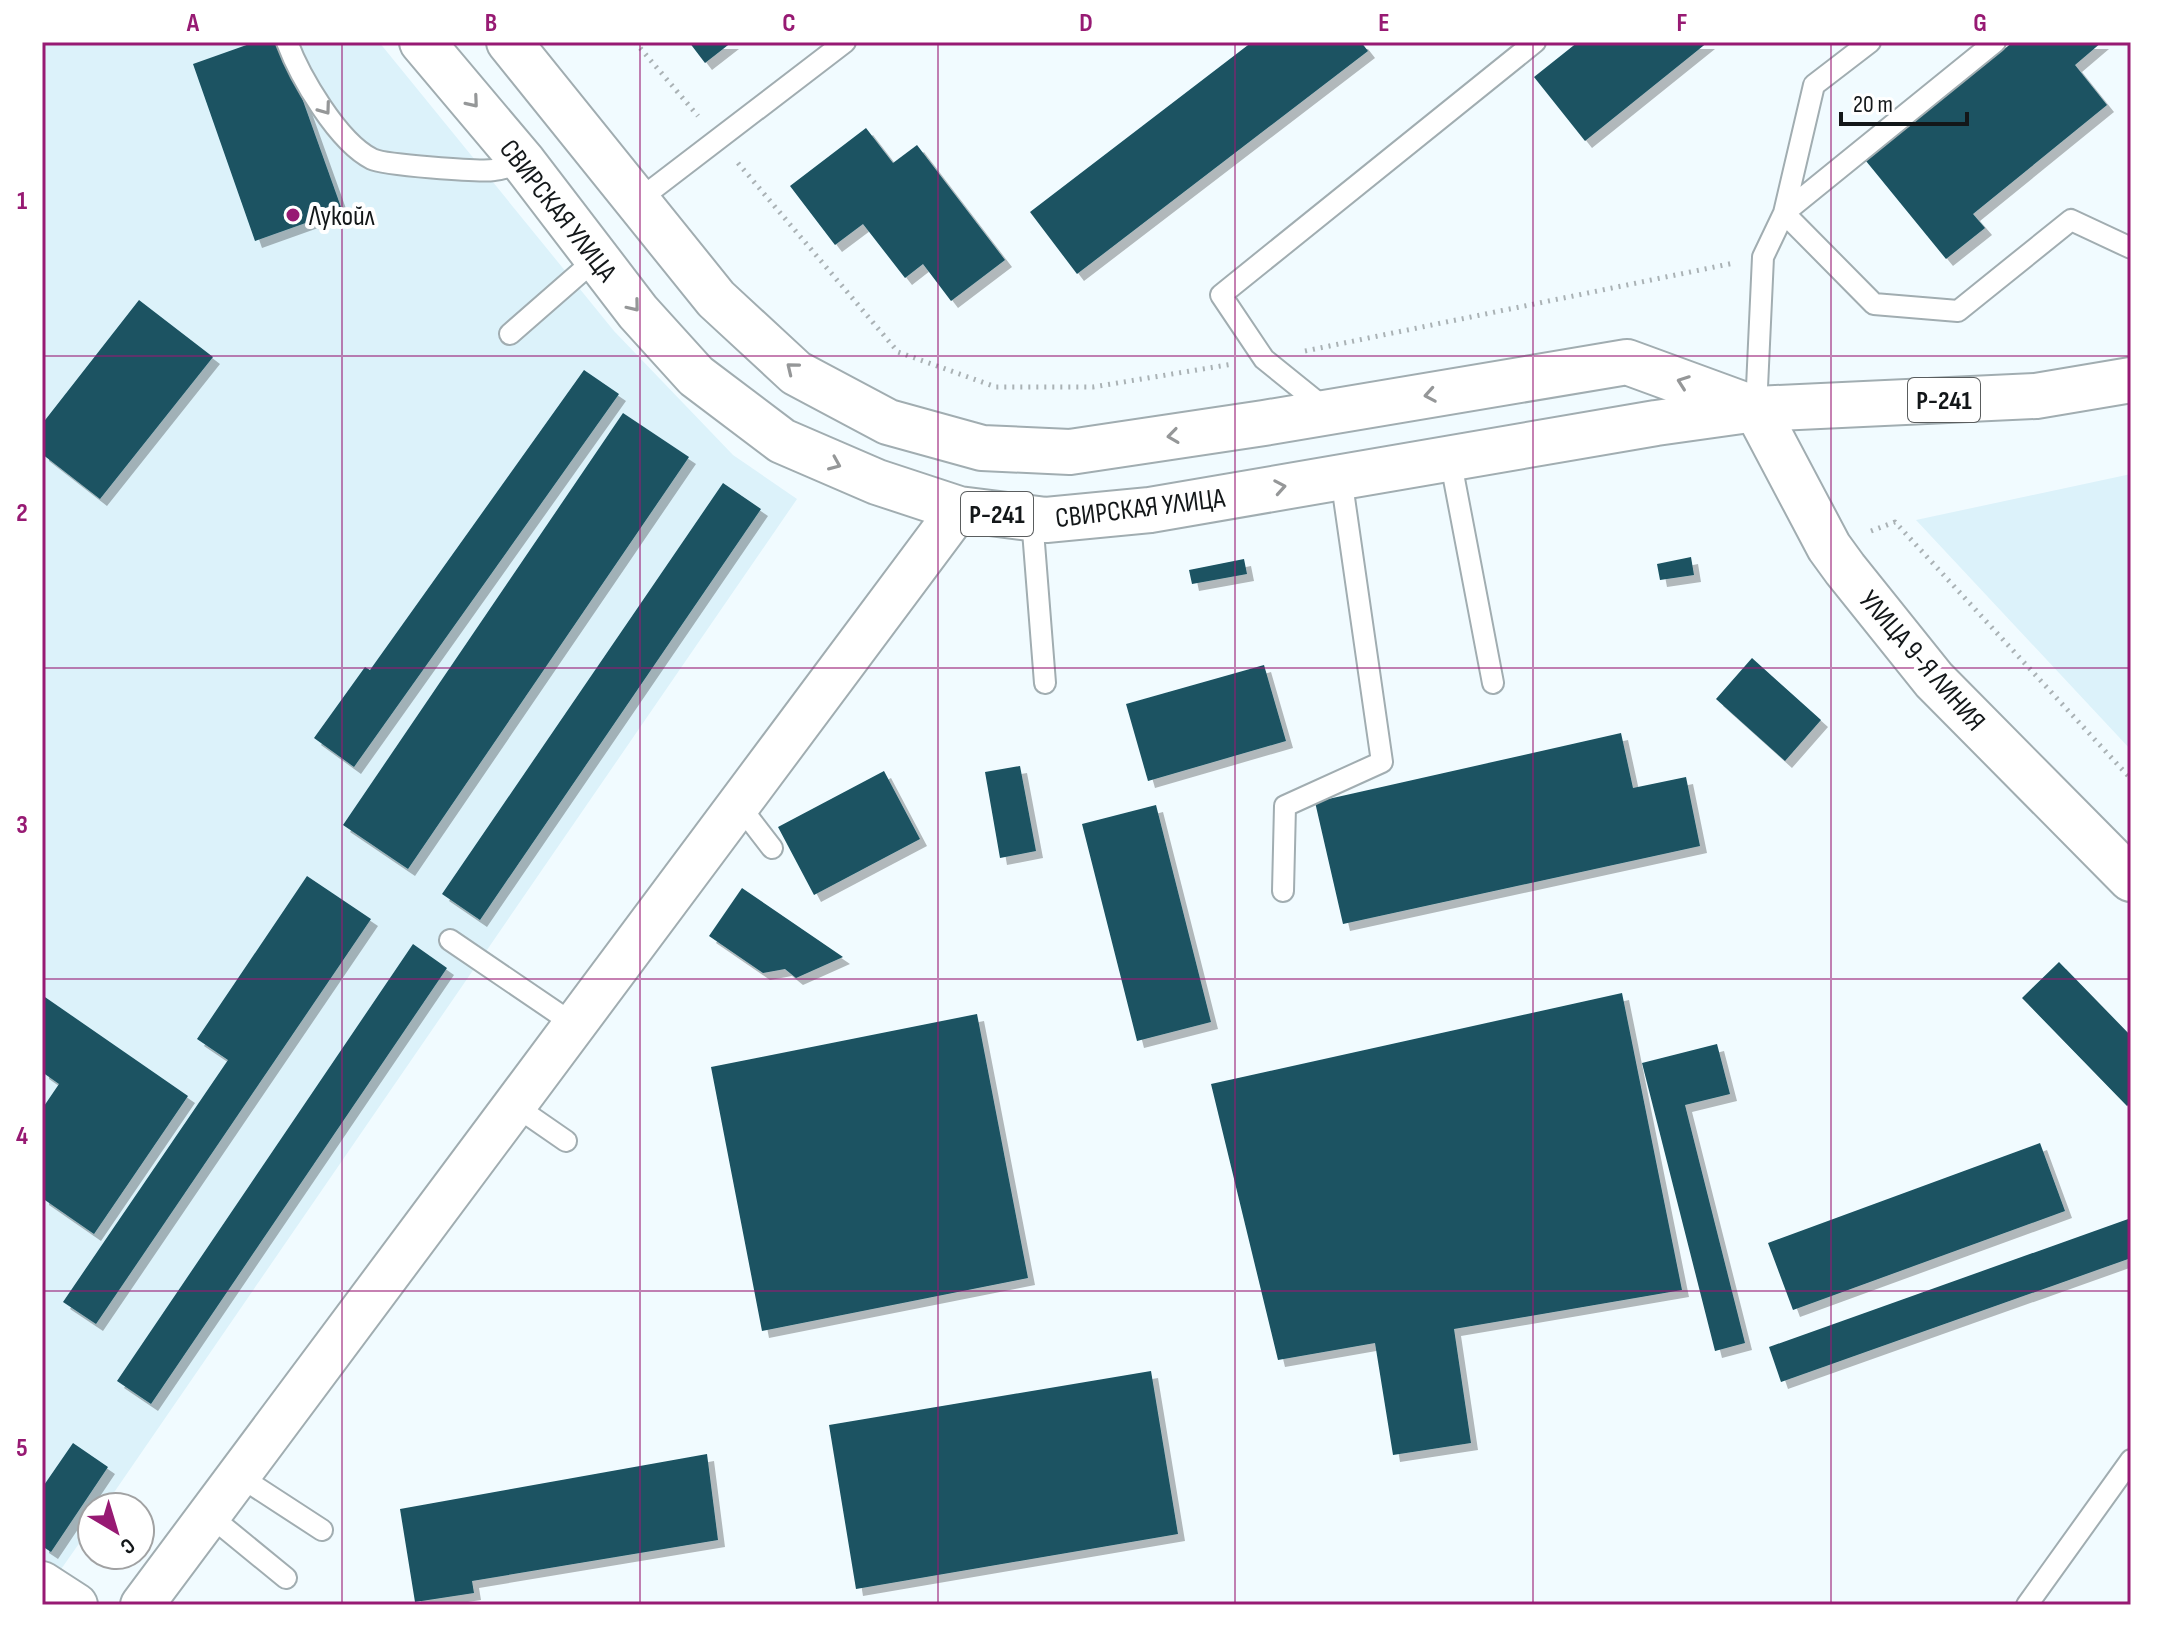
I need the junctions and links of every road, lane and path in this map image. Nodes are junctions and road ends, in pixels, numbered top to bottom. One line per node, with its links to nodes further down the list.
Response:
1 (287, 42): 10 (lane, one-way to 10)
2 (422, 42): 10 (main road, СВИРСКАЯ УЛИЦА / Р-241, one-way to 10)
3 (509, 42): 11 (main road, СВИРСКАЯ УЛИЦА / Р-241)
4 (635, 42): 9 (path)
5 (845, 42): 9 (lane)
6 (1535, 42): 17 (lane)
7 (1870, 42): 12 (lane)
8 (1995, 42): 12 (lane)
9 (718, 140): 11 (lane); 17 (path)
10 (524, 163): 15 (main road, СВИРСКАЯ УЛИЦА / Р-241)
11 (636, 202): 20 (main road, СВИРСКАЯ УЛИЦА / Р-241, one-way to 11)
12 (1784, 213): 13 (lane); 14 (lane)
13 (2131, 248)
14 (1763, 257): 17 (path); 19 (lane)
15 (597, 258): 16 (lane); 23 (main road, СВИРСКАЯ УЛИЦА / Р-241, one-way to 23)
16 (510, 334)
17 (1264, 359): 20 (lane)
18 (2131, 380): 19 (main road, СВИРСКАЯ УЛИЦА / Р-241)
19 (1756, 409): 20 (main road, СВИРСКАЯ УЛИЦА / Р-241, one-way to 20); 21 (main road, СВИРСКАЯ УЛИЦА / Р-241); 25 (main road, УЛИЦА 9-Я ЛИНИЯ)
20 (1328, 412)
21 (1450, 458): 22 (main road, СВИРСКАЯ УЛИЦА / Р-241); 27 (lane)
22 (1341, 477): 24 (main road, СВИРСКАЯ УЛИЦА / Р-241, one-way to 22); 32 (lane)
23 (959, 509): 24 (main road, СВИРСКАЯ УЛИЦА / Р-241); 29 (street)
24 (1032, 518): 26 (lane)
25 (1829, 547): 28 (path); 31 (main road, УЛИЦА 9-Я ЛИНИЯ)
26 (1045, 683)
27 (1493, 683)
28 (2131, 779)
29 (738, 804): 30 (lane); 34 (street)
30 (772, 848)
31 (2131, 879)
32 (1283, 891)
33 (450, 940): 34 (lane)
34 (575, 1025): 35 (street)
35 (514, 1105): 36 (lane); 38 (street)
36 (566, 1141)
37 (2131, 1460): 45 (lane)
38 (239, 1476): 39 (street); 40 (lane)
39 (209, 1515): 41 (lane); 44 (street)
40 (322, 1530)
41 (286, 1578)
42 (42, 1583): 43 (street)
43 (76, 1605)
44 (142, 1605)
45 (2027, 1605)

